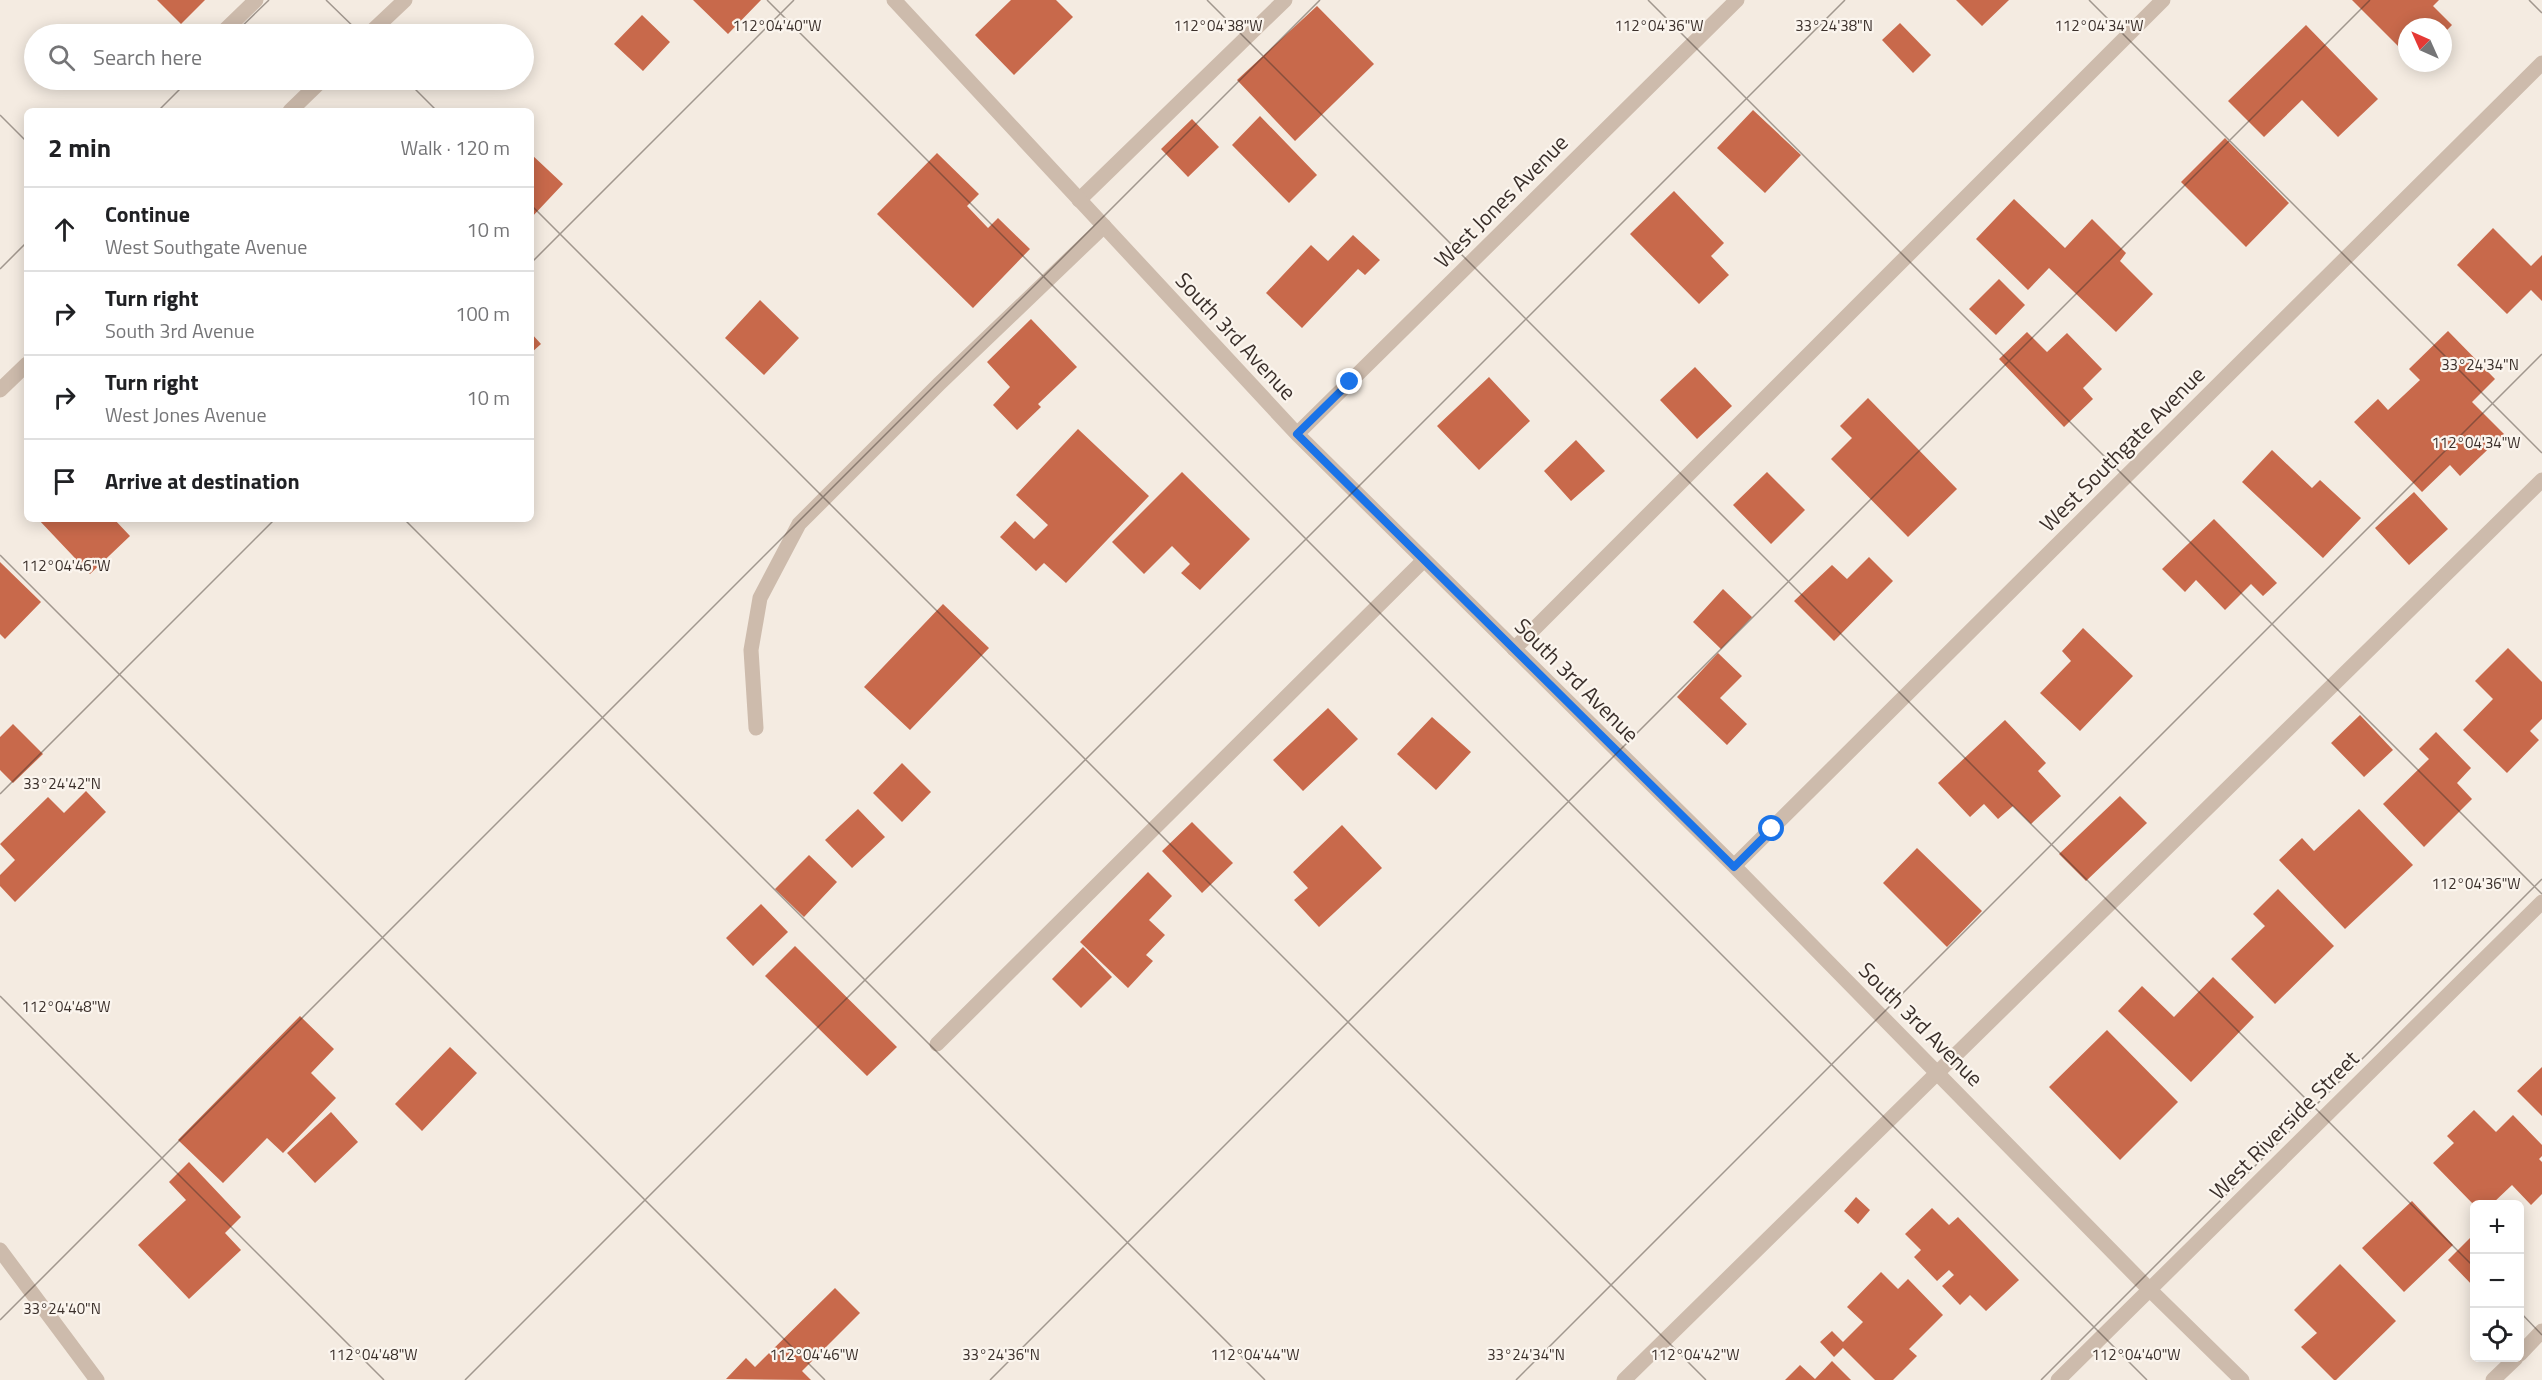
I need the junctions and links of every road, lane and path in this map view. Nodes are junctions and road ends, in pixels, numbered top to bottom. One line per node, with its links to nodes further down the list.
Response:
1 (256, 0): 7 (street)
2 (405, 0): 8 (street)
3 (894, 0): 12 (street, South 3rd Avenue)
4 (1285, 0): 12 (street)
5 (1737, 0): 16 (street, West Jones Avenue)
6 (2163, 0): 19 (street)
7 (231, 24)
8 (380, 24)
9 (2542, 63): 21 (street, West Southgate Avenue)
10 (312, 90): 11 (street)
11 (293, 108)
12 (1079, 200): 13 (street, South 3rd Avenue)
13 (1104, 226): 16 (street, South 3rd Avenue); 20 (street)
14 (24, 367): 15 (street)
15 (0, 390)
16 (1297, 434): 18 (street, South 3rd Avenue)
17 (2542, 480): 24 (street)
18 (1424, 560): 19 (street, South 3rd Avenue); 23 (street)
19 (1514, 649): 21 (street, South 3rd Avenue)
20 (756, 728)
21 (1734, 867): 24 (street, South 3rd Avenue)
22 (2542, 902): 26 (street, West Riverside Street)
23 (937, 1044)
24 (1938, 1074): 26 (street, South 3rd Avenue); 31 (street)
25 (0, 1251): 30 (street)
26 (2149, 1289): 32 (street, West Riverside Street); 33 (street, South 3rd Avenue)
27 (2542, 1331): 28 (street)
28 (2524, 1350)
29 (2512, 1362): 34 (street)
30 (97, 1380)
31 (1624, 1380)
32 (2058, 1380)
33 (2242, 1380)
34 (2493, 1380)

